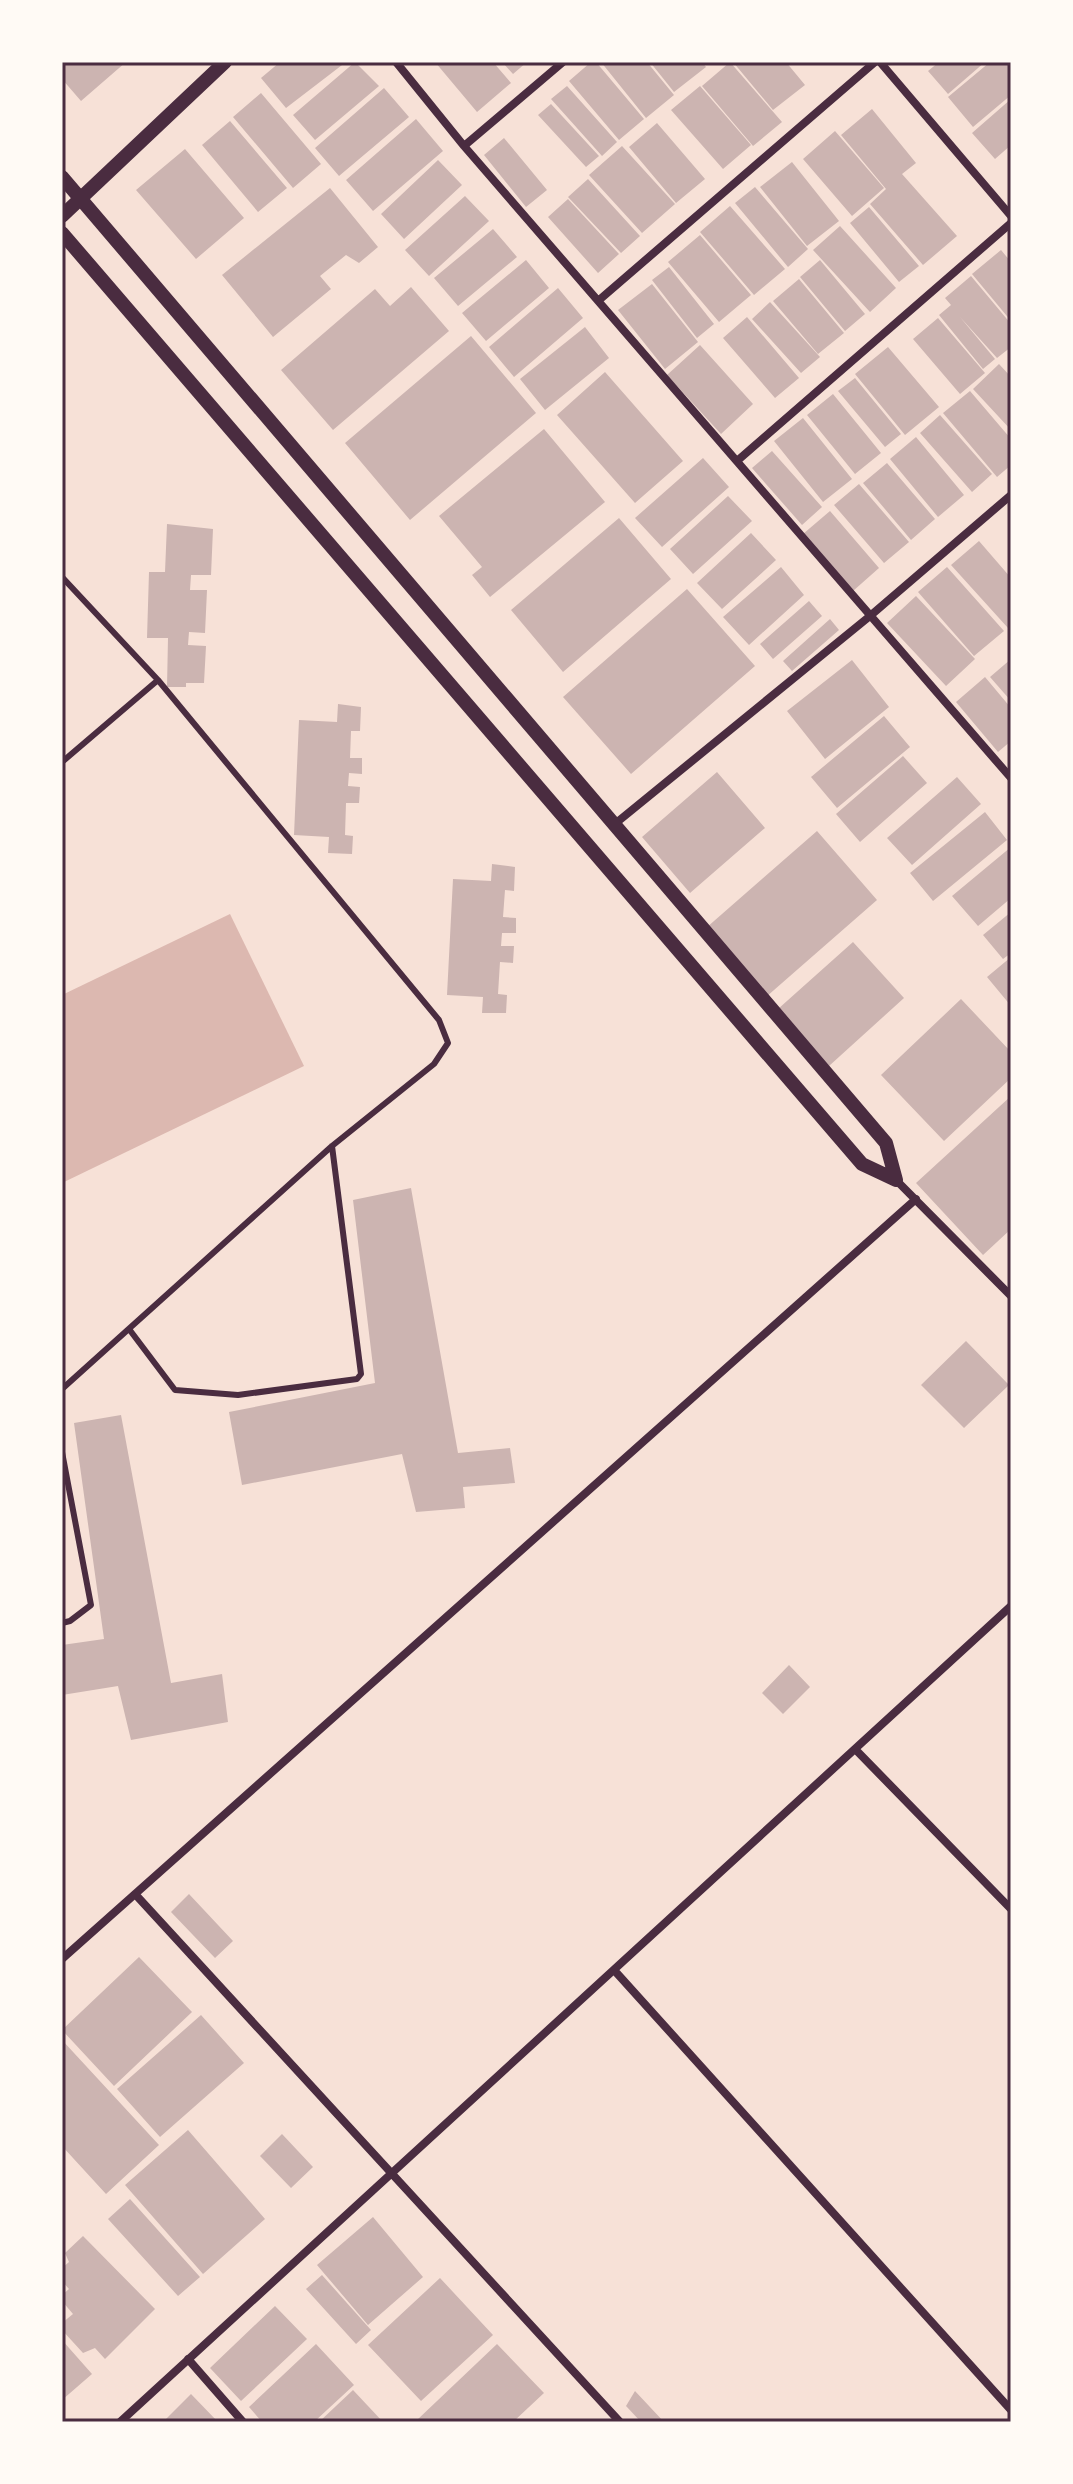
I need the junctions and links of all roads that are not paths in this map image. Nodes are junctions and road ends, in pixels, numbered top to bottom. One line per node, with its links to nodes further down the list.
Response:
1 (225, 62): 7 (street)
2 (396, 62): 5 (street)
3 (563, 62): 5 (street)
4 (878, 62): 9 (street); 12 (street)
5 (464, 146): 12 (street)
6 (62, 177): 7 (street)
7 (81, 199): 8 (street); 20 (street)
8 (62, 216)
9 (1011, 216)
10 (1011, 223): 13 (street)
11 (62, 233): 22 (street)
12 (598, 301): 13 (street)
13 (737, 461): 16 (street)
14 (1011, 495): 16 (street)
15 (62, 577): 17 (lane)
16 (870, 616): 19 (street); 20 (street)
17 (158, 680): 18 (lane); 21 (lane)
18 (62, 762)
19 (1011, 777)
20 (616, 823): 22 (street)
21 (332, 1146): 25 (lane); 25 (lane)
22 (896, 1180): 23 (street)
23 (916, 1199): 24 (street); 31 (street)
24 (1011, 1296)
25 (129, 1329): 26 (lane)
26 (62, 1389)
27 (62, 1452): 29 (lane)
28 (1011, 1606): 30 (street)
29 (62, 1623)
30 (855, 1749): 32 (street); 34 (street)
31 (135, 1894): 33 (street); 35 (street)
32 (1011, 1909)
33 (62, 1959)
34 (614, 1970): 35 (street); 37 (street)
35 (392, 2173): 36 (street); 40 (street)
36 (188, 2359): 38 (street); 39 (street)
37 (1011, 2410)
38 (120, 2422)
39 (243, 2422)
40 (620, 2422)

